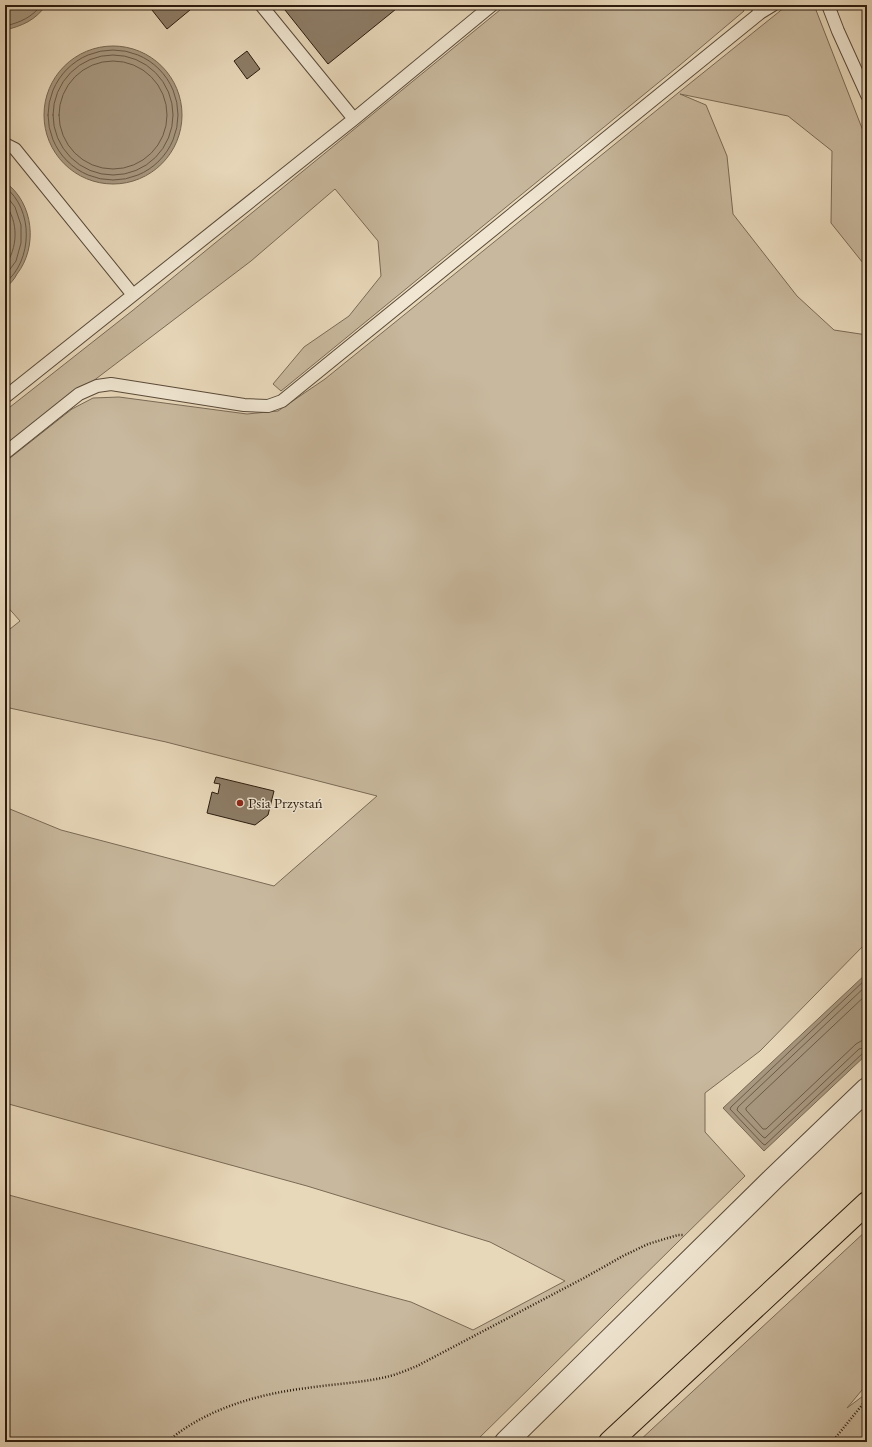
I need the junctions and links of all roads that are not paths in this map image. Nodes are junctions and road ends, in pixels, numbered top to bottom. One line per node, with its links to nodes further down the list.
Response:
1 (261, 5): 7 (lane)
2 (492, 5): 7 (lane)
3 (773, 5): 5 (lane)
4 (828, 5): 6 (lane)
5 (759, 9): 11 (lane)
6 (867, 96)
7 (354, 119): 9 (lane)
8 (5, 144): 9 (lane)
9 (133, 295): 10 (lane)
10 (5, 397)
11 (5, 453)
12 (867, 1089): 14 (street)
13 (867, 1203): 15 (main road)
14 (506, 1442)
15 (610, 1442)

